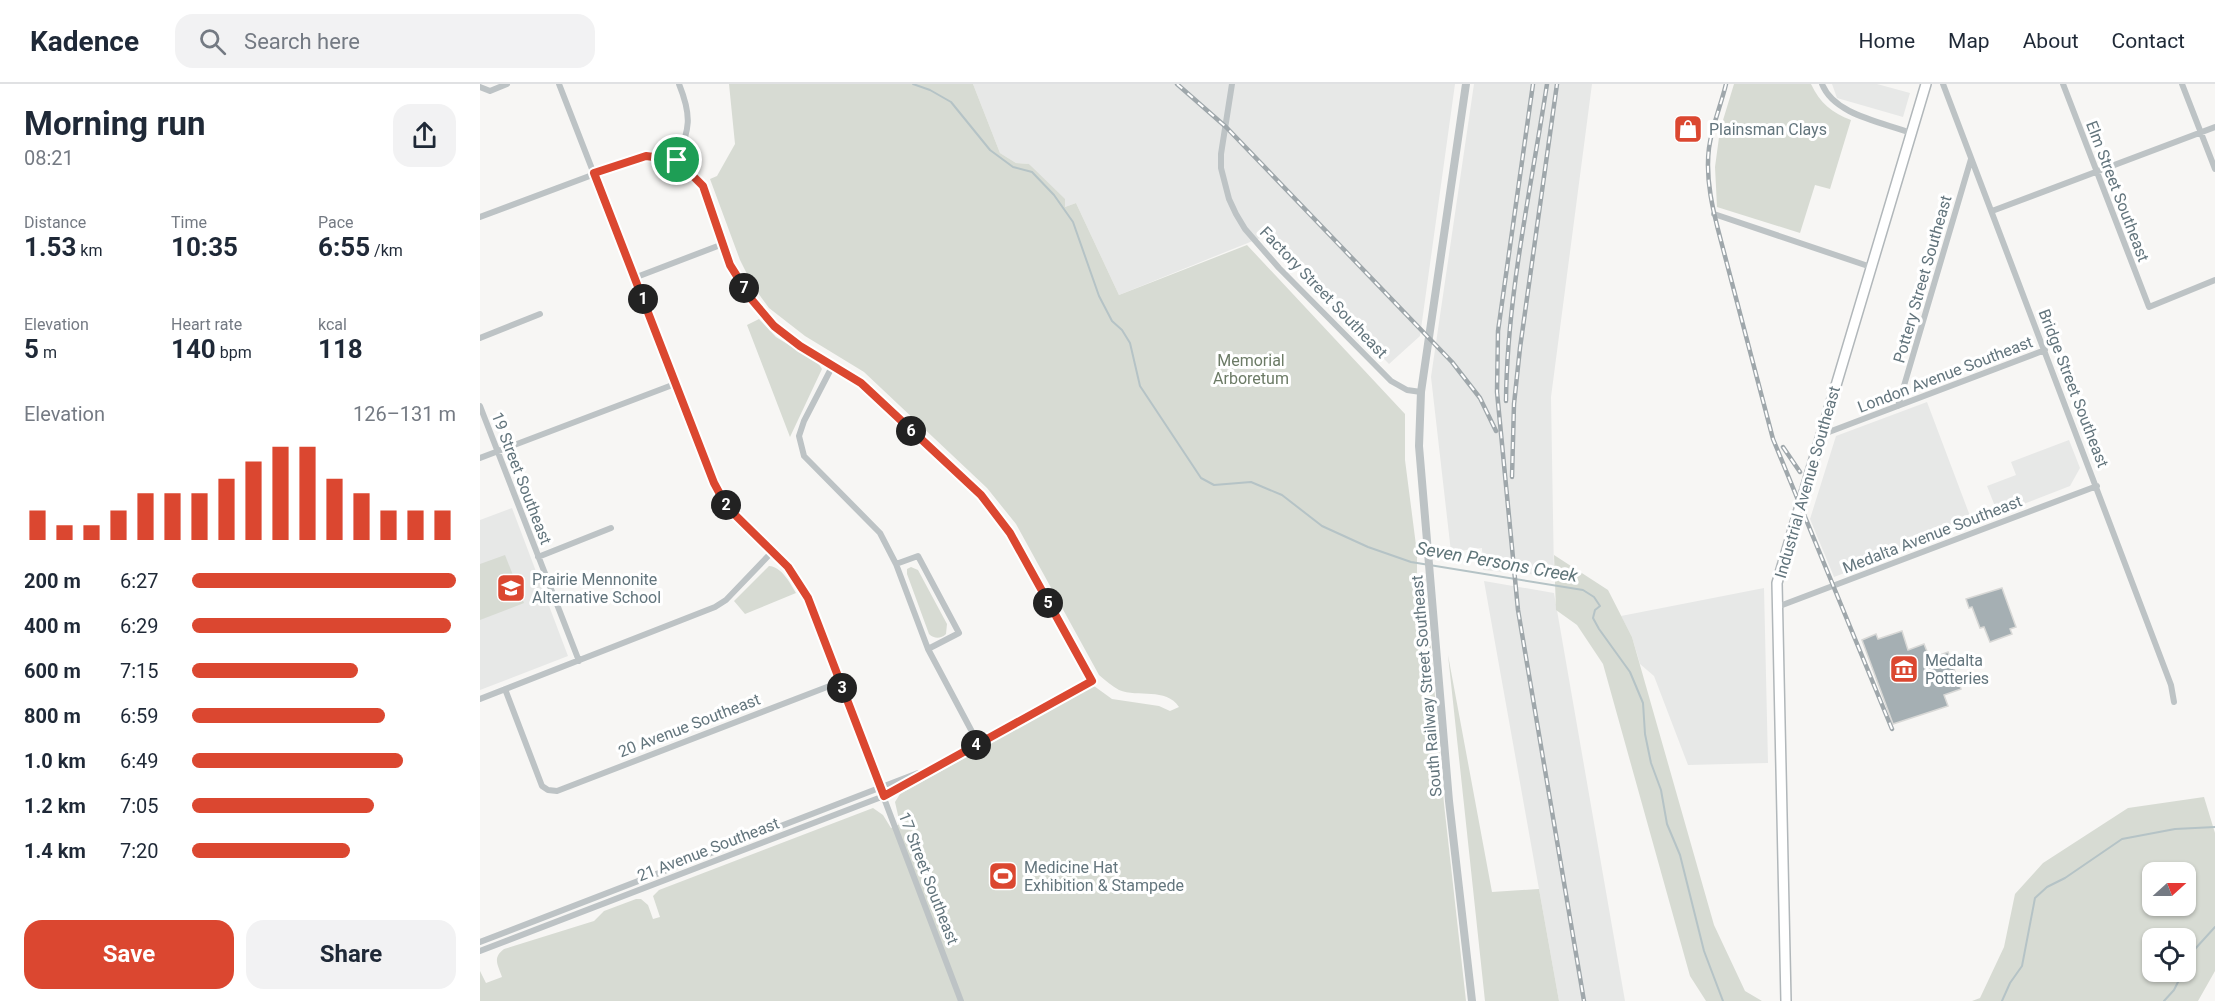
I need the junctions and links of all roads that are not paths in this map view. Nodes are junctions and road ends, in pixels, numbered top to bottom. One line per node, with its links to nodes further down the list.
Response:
1 (507, 84): 11 (street)
2 (559, 84): 19 (street, 17 Street Southeast)
3 (680, 84): 16 (street)
4 (1232, 84): 32 (street, Factory Street Southeast)
5 (1466, 84): 32 (street, South Railway Street Southeast)
6 (1822, 84): 14 (street)
7 (1926, 84): 14 (main road, Industrial Avenue Southeast)
8 (1943, 84): 15 (street, Bridge Street Southeast)
9 (2063, 84): 18 (street, Elm Street Southeast)
10 (2182, 84): 13 (street)
11 (480, 87)
12 (2215, 127): 13 (street)
13 (2201, 132): 17 (street); 18 (street)
14 (1911, 133): 24 (main road, Industrial Avenue Southeast)
15 (1972, 159): 20 (street, Bridge Street Southeast); 34 (street, Pottery Street Southeast)
16 (677, 160): 19 (street); 23 (street)
17 (2215, 169)
18 (2097, 172): 20 (street); 26 (street, Elm Street Southeast)
19 (594, 173): 22 (street); 25 (street, 17 Street Southeast)
20 (1992, 211): 29 (street, Bridge Street Southeast)
21 (1714, 214): 24 (street)
22 (480, 217)
23 (723, 244): 25 (street); 30 (street)
24 (1871, 267): 35 (main road, Industrial Avenue Southeast)
25 (634, 278): 31 (street, 17 Street Southeast)
26 (2215, 280)
27 (540, 314): 28 (street)
28 (480, 338)
29 (2045, 350): 34 (street, London Avenue Southeast); 38 (street, Bridge Street Southeast)
30 (833, 365): 42 (street); 50 (street, 21 Avenue Southeast)
31 (675, 384): 36 (street); 40 (street, 17 Street Southeast)
32 (1421, 392): 58 (street, South Railway Street Southeast)
33 (480, 406): 36 (street, 19 Street Southeast)
34 (1898, 406): 35 (street, London Avenue Southeast)
35 (1821, 436): 43 (main road, Industrial Avenue Southeast)
36 (498, 451): 37 (street); 41 (street, 19 Street Southeast)
37 (480, 458)
38 (2097, 486): 43 (street, Medalta Avenue Southeast); 49 (street, Bridge Street Southeast)
39 (612, 528): 41 (street)
40 (772, 552): 45 (street); 46 (street, 17 Street Southeast)
41 (538, 557): 45 (street, 19 Street Southeast)
42 (896, 564): 44 (street); 44 (street)
43 (1777, 607): 56 (main road, Industrial Avenue Southeast)
44 (928, 649): 50 (street)
45 (579, 661): 47 (street)
46 (840, 682): 47 (street, 20 Avenue Southeast); 52 (street, 17 Street Southeast)
47 (505, 689): 48 (street)
48 (480, 699)
49 (2174, 702)
50 (978, 743): 51 (street, 21 Avenue Southeast)
51 (941, 764): 52 (street, 21 Avenue Southeast); 53 (street, 21 Avenue Southeast)
52 (880, 788): 53 (street, 17 Street Southeast); 54 (street, 21 Avenue Southeast)
53 (884, 796): 55 (street, 21 Avenue Southeast); 57 (street, 17 Street Southeast)
54 (480, 942): 55 (street)
55 (482, 950)
56 (1786, 996)
57 (961, 1001)
58 (1472, 1001)

